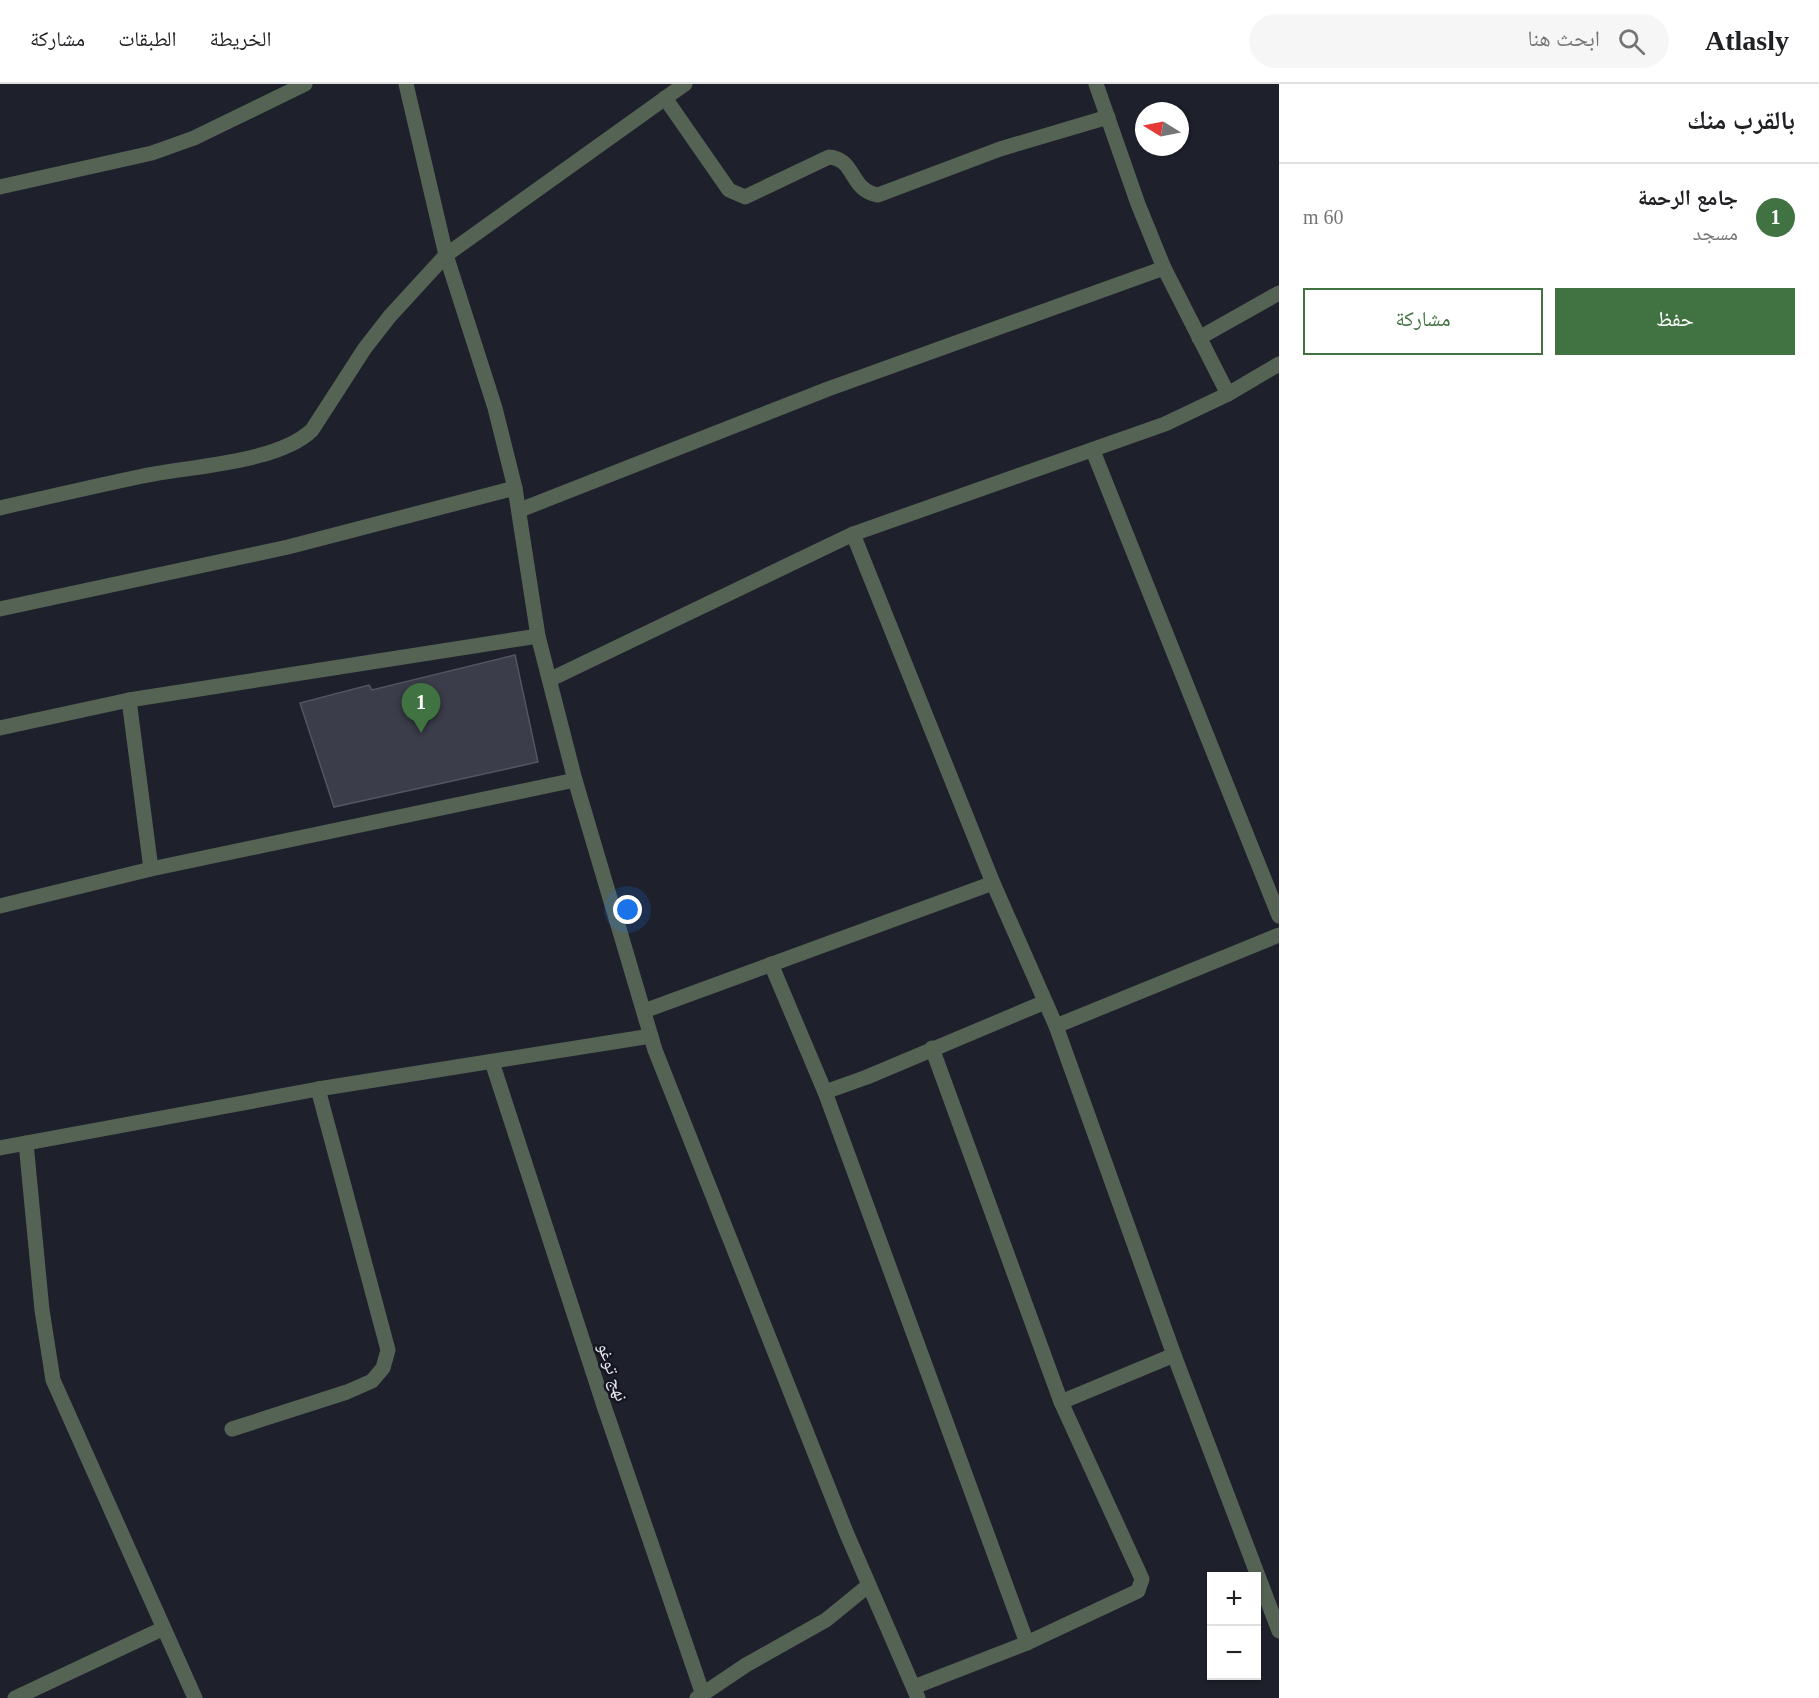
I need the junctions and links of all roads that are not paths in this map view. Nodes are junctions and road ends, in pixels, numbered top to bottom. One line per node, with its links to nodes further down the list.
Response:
1 (305, 84): 7 (street)
2 (406, 84): 8 (street)
3 (685, 84): 5 (street)
4 (1096, 84): 6 (street)
5 (665, 98): 6 (street); 8 (street)
6 (1108, 117): 9 (street)
7 (0, 187)
8 (446, 255): 15 (street); 16 (street)
9 (1164, 268): 11 (street); 17 (street)
10 (1279, 293): 11 (street)
11 (1199, 338): 13 (street)
12 (1279, 364): 13 (street)
13 (1228, 394): 14 (street)
14 (1093, 451): 18 (street); 28 (street)
15 (515, 488): 17 (street); 19 (street)
16 (0, 508)
17 (520, 510): 20 (street)
18 (853, 534): 21 (street); 26 (street)
19 (0, 609)
20 (538, 636): 21 (street); 22 (street)
21 (551, 679): 24 (street)
22 (129, 700): 23 (street); 25 (street)
23 (0, 729)
24 (575, 780): 25 (street); 32 (street)
25 (151, 869): 27 (street)
26 (993, 883): 30 (street); 31 (street)
27 (0, 906)
28 (1279, 916)
29 (1279, 935): 33 (street)
30 (771, 964): 32 (street); 38 (street)
31 (1046, 1002): 33 (street); 35 (street)
32 (644, 1011): 34 (street)
33 (1056, 1026): 41 (street)
34 (651, 1036): 36 (street); 44 (street)
35 (932, 1048): 38 (street); 42 (street)
36 (492, 1062): 37 (street); 49 (street, نهج توغو)
37 (318, 1089): 39 (street); 43 (street)
38 (825, 1092): 47 (street)
39 (26, 1143): 40 (street); 45 (street)
40 (0, 1148)
41 (1174, 1355): 42 (street); 46 (street)
42 (1061, 1402): 47 (street)
43 (232, 1429)
44 (869, 1585): 48 (street); 49 (street)
45 (162, 1629): 50 (street); 51 (street)
46 (1279, 1631)
47 (1027, 1643): 48 (street)
48 (916, 1692)
49 (699, 1695)
50 (15, 1698)
51 (195, 1698)

